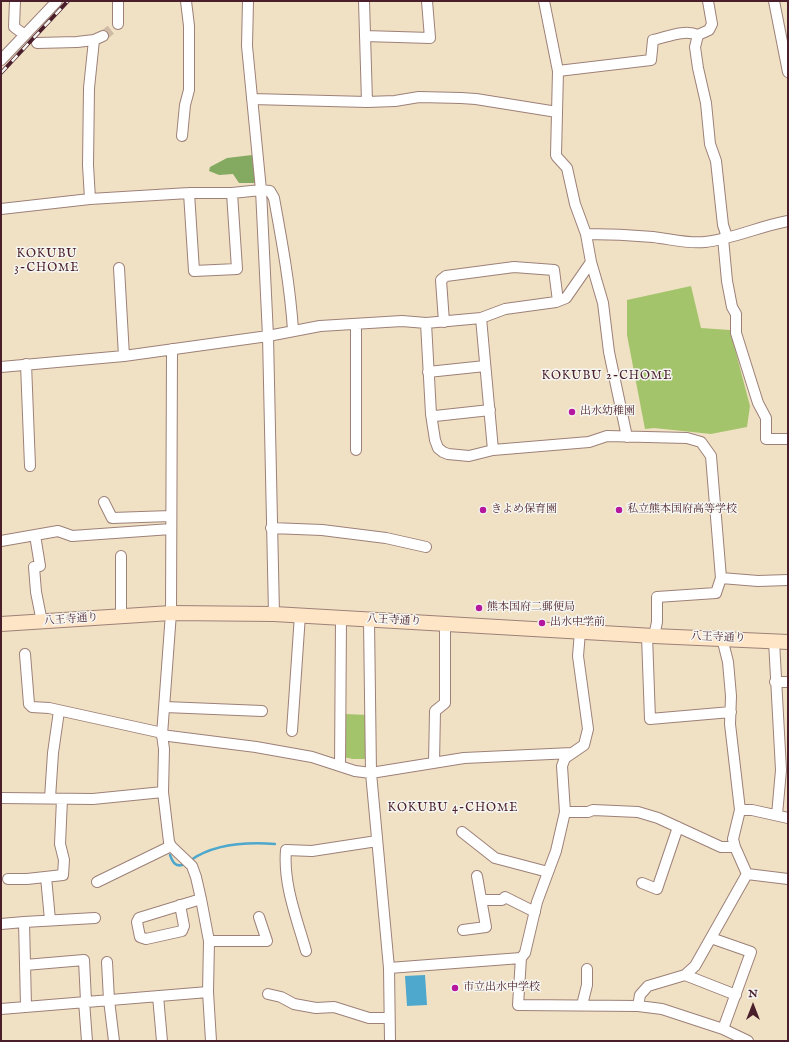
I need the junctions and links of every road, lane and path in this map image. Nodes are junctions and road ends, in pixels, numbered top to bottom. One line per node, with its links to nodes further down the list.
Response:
1 (14, 1): 12 (street)
2 (58, 1): 12 (street)
3 (118, 1): 11 (street)
4 (186, 1): 22 (street)
5 (248, 1): 19 (street)
6 (364, 1): 14 (street)
7 (427, 1): 14 (street)
8 (544, 1): 17 (street)
9 (708, 1): 13 (street)
10 (774, 1): 18 (street)
11 (118, 24)
12 (25, 35): 16 (street)
13 (698, 35): 17 (street); 30 (street)
14 (365, 36): 20 (street)
15 (37, 43): 26 (street)
16 (1, 60)
17 (558, 70): 21 (street)
18 (788, 72)
19 (252, 99): 20 (street); 23 (street)
20 (367, 102): 21 (street)
21 (557, 112): 29 (street)
22 (182, 136)
23 (262, 190): 24 (street); 38 (street); 39 (street)
24 (232, 192): 25 (street); 25 (street)
25 (189, 193): 26 (street)
26 (90, 199): 27 (street)
27 (1, 209)
28 (788, 221): 30 (street)
29 (586, 234): 30 (street); 31 (street)
30 (725, 238): 49 (street)
31 (591, 262): 33 (street); 48 (street)
32 (119, 268): 41 (street)
33 (558, 301): 34 (street); 35 (street)
34 (481, 318): 35 (street); 43 (street)
35 (444, 322): 36 (street)
36 (426, 323): 37 (street); 45 (street)
37 (356, 324): 38 (street); 50 (street)
38 (293, 330): 39 (street)
39 (268, 336): 40 (street); 55 (street)
40 (172, 349): 41 (street); 54 (street)
41 (124, 356): 42 (street)
42 (26, 364): 44 (street); 52 (street)
43 (485, 366): 45 (street); 46 (street)
44 (1, 367)
45 (428, 372): 47 (street)
46 (490, 410): 47 (street); 51 (street)
47 (431, 414): 51 (street)
48 (627, 437): 51 (street); 61 (street)
49 (788, 439)
50 (356, 450)
51 (493, 450)
52 (30, 466)
53 (104, 502): 54 (street)
54 (171, 516): 56 (street)
55 (271, 528): 59 (street); 64 (street)
56 (171, 529): 57 (street); 63 (street)
57 (35, 535): 58 (street); 69 (street)
58 (1, 541)
59 (426, 547)
60 (121, 556): 66 (street)
61 (721, 578): 62 (street); 73 (street)
62 (788, 580)
63 (171, 613): 64 (street, 八王寺通り); 66 (street, 八王寺通り); 80 (street)
64 (274, 614): 65 (street, 八王寺通り)
65 (300, 615): 67 (street, 八王寺通り); 84 (street)
66 (121, 616): 69 (street, 八王寺通り)
67 (341, 618): 68 (street, 八王寺通り); 88 (street)
68 (369, 620): 71 (street, 八王寺通り); 89 (street)
69 (42, 622): 70 (street, 八王寺通り)
70 (1, 624)
71 (445, 624): 72 (street, 八王寺通り); 87 (street)
72 (580, 632): 73 (street, 八王寺通り); 86 (street)
73 (650, 636): 74 (street, 八王寺通り); 83 (street)
74 (722, 638): 75 (street, 八王寺通り); 83 (street)
75 (774, 641): 76 (street, 八王寺通り); 78 (street)
76 (788, 642)
77 (25, 654): 81 (street)
78 (775, 682): 79 (street); 96 (street)
79 (788, 682)
80 (165, 707): 82 (street); 85 (street)
81 (59, 711): 85 (street); 92 (street)
82 (262, 711)
83 (731, 712): 94 (street)
84 (292, 731)
85 (162, 735): 88 (street); 90 (street)
86 (572, 753): 87 (street); 95 (street)
87 (434, 763): 89 (street)
88 (340, 766): 89 (street)
89 (371, 773): 100 (street)
90 (163, 792): 93 (street); 101 (street)
91 (1, 798): 92 (street)
92 (50, 798): 93 (street)
93 (62, 798): 106 (street)
94 (740, 810): 96 (street); 102 (street)
95 (565, 812): 98 (street); 103 (street)
96 (777, 815): 97 (street)
97 (788, 818)
98 (678, 827): 102 (street); 110 (street)
99 (462, 832): 103 (street)
100 (377, 841): 123 (street); 127 (street)
101 (171, 846): 109 (street); 111 (street)
102 (735, 847): 104 (street)
103 (548, 872): 114 (street)
104 (747, 874): 108 (street); 121 (street)
105 (477, 876): 112 (street)
106 (46, 877): 107 (street); 117 (street)
107 (8, 879)
108 (788, 879)
109 (97, 882)
110 (642, 883)
111 (201, 899): 113 (street); 122 (street)
112 (482, 900): 114 (street); 120 (street)
113 (180, 906): 113 (street)
114 (535, 912): 124 (street)
115 (258, 917): 122 (street)
116 (95, 918): 117 (street)
117 (50, 920): 118 (street)
118 (24, 922): 119 (street); 126 (street)
119 (1, 924)
120 (463, 930)
121 (710, 938): 129 (street); 132 (street)
122 (208, 942): 130 (street)
123 (306, 951)
124 (521, 958): 127 (street); 136 (street)
125 (107, 962): 134 (street)
126 (25, 965): 135 (street); 137 (street)
127 (389, 968): 140 (street)
128 (587, 969): 136 (street)
129 (685, 975): 132 (street); 138 (street)
130 (208, 992): 133 (street); 145 (street)
131 (268, 994): 140 (street)
132 (736, 995): 141 (street)
133 (158, 996): 134 (street); 144 (street)
134 (109, 1000): 135 (street); 143 (street)
135 (85, 1001): 137 (street); 142 (street)
136 (582, 1005): 138 (street)
137 (26, 1006): 139 (street)
138 (638, 1006): 141 (street)
139 (1, 1009)
140 (389, 1018): 146 (street)
141 (723, 1029): 147 (street)
142 (87, 1041)
143 (114, 1041)
144 (162, 1041)
145 (211, 1041)
146 (390, 1041)
147 (748, 1041)

